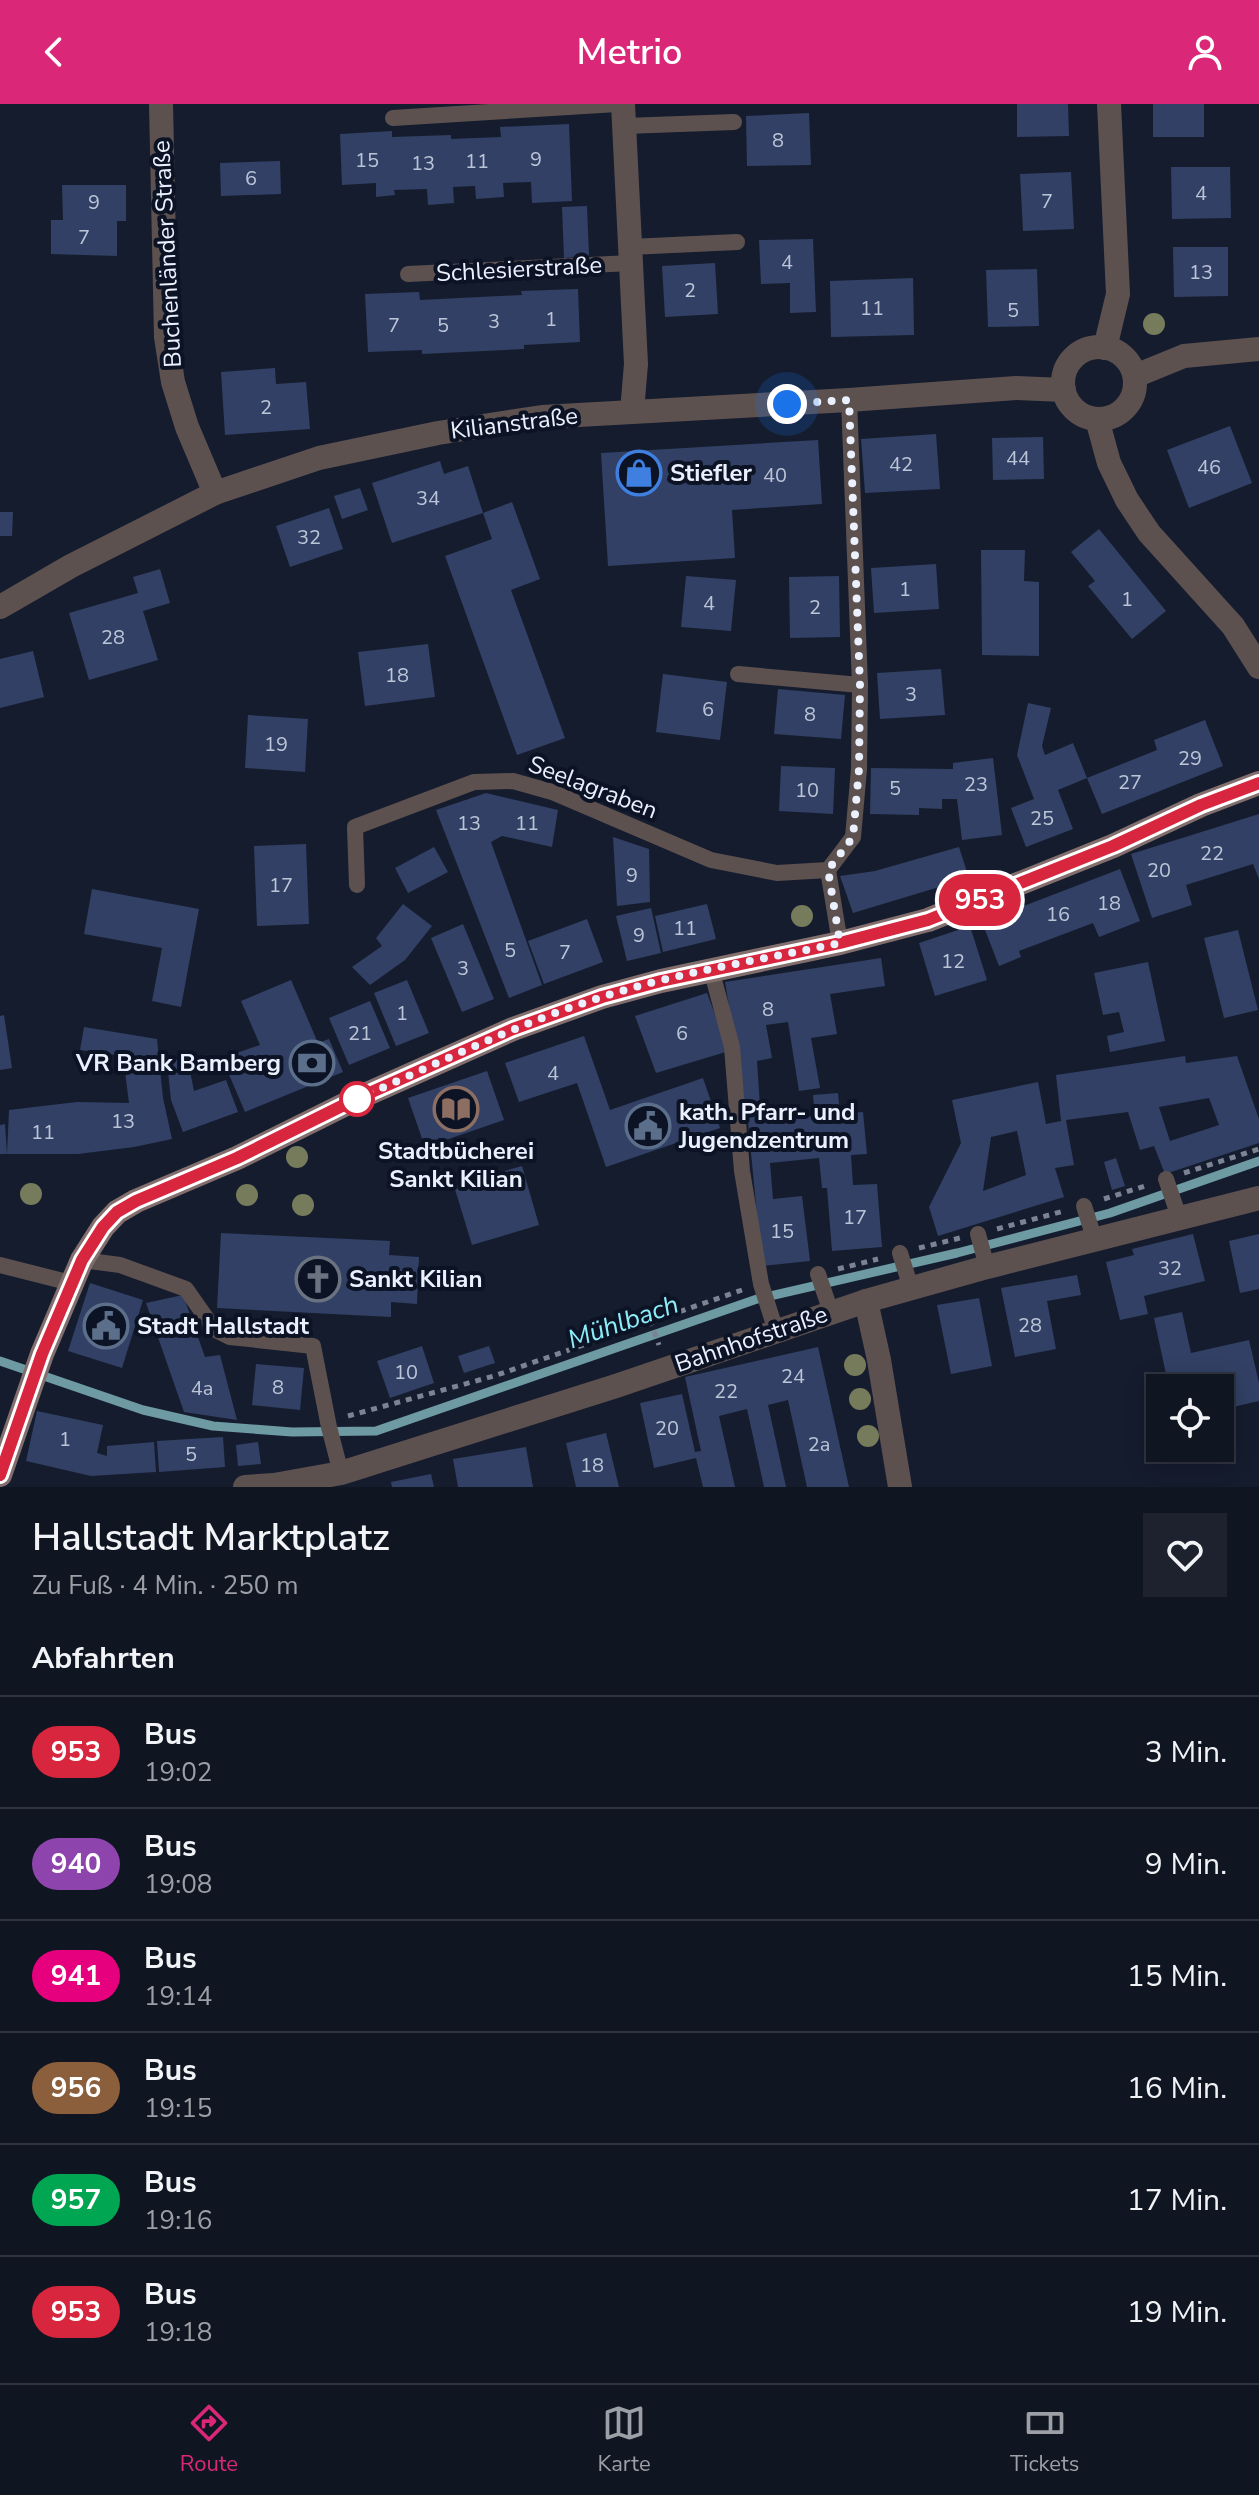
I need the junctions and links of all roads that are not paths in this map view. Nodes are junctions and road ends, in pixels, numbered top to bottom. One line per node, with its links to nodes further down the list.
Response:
1 (161, 104): 16 (street, Buchenländer Straße)
2 (1109, 104): 9 (street)
3 (622, 111): 4 (lane); 5 (lane); 7 (street, Schlesierstraße)
4 (393, 118)
5 (734, 122)
6 (737, 242): 7 (lane, Schlesierstraße)
7 (631, 255): 8 (lane, Schlesierstraße); 14 (street, Schlesierstraße)
8 (408, 274)
9 (1105, 348): 11 (street); 12 (street)
10 (1259, 349): 11 (street)
11 (1135, 376): 15 (street)
12 (1064, 390): 13 (street, Kilianstraße); 15 (street)
13 (849, 400): 14 (street, Kilianstraße); 20 (lane)
14 (632, 411): 16 (street, Kilianstraße)
15 (1097, 419): 18 (street)
16 (215, 493): 17 (street, Kilianstraße)
17 (0, 607)
18 (1259, 667)
19 (738, 674): 20 (lane)
20 (860, 685): 22 (lane)
21 (1259, 783): 24 (street)
22 (828, 870): 23 (lane, Seelagraben); 24 (lane)
23 (357, 885)
24 (840, 943): 25 (street)
25 (711, 969): 29 (street); 33 (lane)
26 (1167, 1182): 28 (lane)
27 (1259, 1198): 28 (street, Bahnhofstraße)
28 (1177, 1211): 32 (street, Bahnhofstraße)
29 (82, 1260): 31 (street); 34 (lane)
30 (0, 1265): 31 (lane)
31 (71, 1283): 35 (street)
32 (866, 1301): 33 (street, Bahnhofstraße); 37 (street)
33 (768, 1304): 34 (street, Bahnhofstraße)
34 (338, 1464): 36 (street, Bahnhofstraße)
35 (0, 1475)
36 (245, 1487)
37 (900, 1487)

